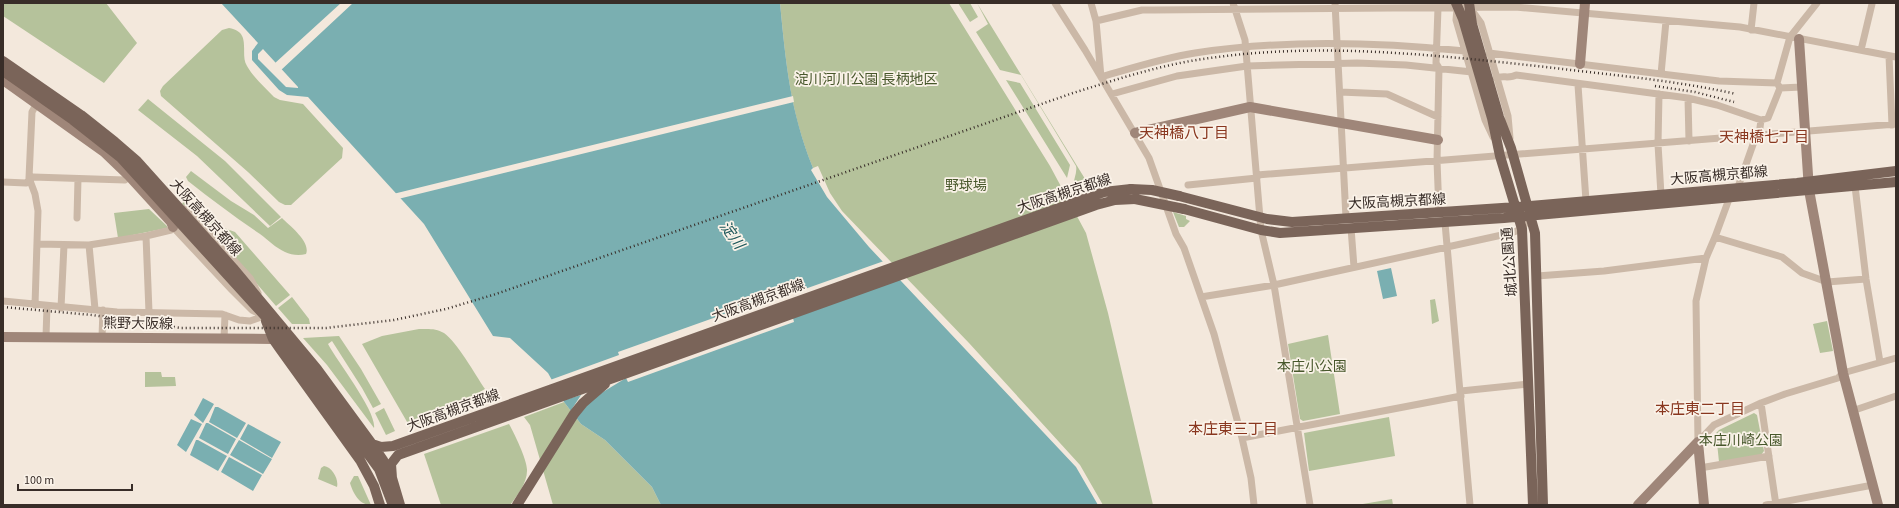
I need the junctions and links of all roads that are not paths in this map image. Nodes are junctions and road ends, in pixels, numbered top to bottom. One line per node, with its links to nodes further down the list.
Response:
1 (1055, 3): 33 (street)
2 (1090, 3): 14 (street)
3 (1586, 3): 13 (street)
4 (1754, 3): 16 (street)
5 (1817, 3): 17 (street)
6 (1872, 4): 21 (street)
7 (1456, 5): 8 (street); 12 (street); 22 (street); 57 (main road, 城北公園通)
8 (1469, 5): 13 (street); 23 (street); 56 (main road, 城北公園通)
9 (1153, 6): 10 (street); 14 (street)
10 (1234, 6): 11 (street); 20 (street)
11 (1335, 6): 12 (street); 18 (street)
12 (1438, 8): 19 (street)
13 (1584, 14): 15 (street); 28 (street)
14 (1096, 21): 33 (street)
15 (1666, 21): 16 (street); 32 (street)
16 (1751, 30): 17 (street)
17 (1795, 38): 21 (street); 37 (street); 38 (street)
18 (1338, 44): 19 (street); 20 (street); 27 (street)
19 (1437, 48): 22 (street); 29 (street)
20 (1246, 49): 26 (street); 33 (street)
21 (1861, 50): 24 (street)
22 (1465, 51): 31 (street)
23 (1489, 53): 28 (street); 34 (street)
24 (1892, 57): 48 (street)
25 (3, 61): 99 (main road, 大阪高槻京都線)
26 (1246, 64): 27 (street); 40 (street); 44 (street)
27 (1338, 64): 29 (street); 39 (street)
28 (1580, 64): 32 (street)
29 (1439, 68): 31 (street); 45 (street)
30 (3, 70): 107 (main road, 大阪高槻京都線)
31 (1472, 72): 57 (street)
32 (1661, 74): 37 (street)
33 (1101, 77): 40 (street)
34 (1496, 78): 36 (street); 56 (street)
35 (3, 80): 43 (street)
36 (1578, 85): 41 (street); 55 (street)
37 (1778, 86): 38 (street); 46 (street)
38 (1802, 87): 49 (street)
39 (1340, 92): 45 (street); 47 (street)
40 (1112, 94): 50 (street)
41 (1658, 94): 42 (street); 54 (street)
42 (1688, 98): 46 (street); 53 (street)
43 (37, 103): 61 (street); 64 (street)
44 (1250, 107): 47 (street); 50 (street); 62 (street)
45 (1438, 117): 52 (street)
46 (1761, 120): 51 (street)
47 (1341, 124): 52 (street); 59 (street)
48 (1894, 124): 49 (street)
49 (1805, 132): 51 (street); 68 (street)
50 (1135, 133): 97 (street)
51 (1758, 136): 53 (street); 70 (street)
52 (1438, 140): 58 (street)
53 (1689, 141): 54 (street)
54 (1658, 144): 55 (street); 71 (street)
55 (1583, 149): 56 (street); 73 (street)
56 (1511, 151): 57 (street); 75 (main road, 城北公園通)
57 (1499, 152): 58 (street); 75 (main road, 城北公園通)
58 (1437, 161): 59 (street); 76 (street)
59 (1344, 168): 62 (street); 79 (street)
60 (1896, 171): 68 (main road, 大阪高槻京都線)
61 (129, 176): 63 (street); 81 (street)
62 (1257, 177): 67 (street); 78 (street)
63 (78, 179): 64 (street); 77 (street)
64 (30, 180): 65 (street); 87 (street)
65 (3, 182)
66 (1896, 182): 69 (main road, 大阪高槻京都線)
67 (1188, 185)
68 (1809, 185): 69 (main road, 大阪高槻京都線); 70 (main road, 大阪高槻京都線); 72 (main road, 大阪高槻京都線); 95 (street)
69 (1855, 186): 94 (street)
70 (1738, 187): 71 (main road, 大阪高槻京都線)
71 (1661, 195): 73 (main road, 大阪高槻京都線)
72 (1729, 199): 75 (main road, 大阪高槻京都線); 86 (street)
73 (1586, 201): 75 (main road, 大阪高槻京都線)
74 (186, 208): 99 (street)
75 (1523, 211): 76 (main road, 大阪高槻京都線); 80 (main road, 大阪高槻京都線); 83 (main road, 城北公園通); 93 (main road, 城北公園通)
76 (1439, 212): 79 (main road, 大阪高槻京都線)
77 (77, 218)
78 (1260, 218): 79 (main road, 大阪高槻京都線); 84 (street); 126 (main road, 大阪高槻京都線, bridge)
79 (1346, 218)
80 (1445, 222): 82 (main road, 大阪高槻京都線); 90 (street)
81 (173, 227): 85 (street); 107 (street)
82 (1352, 228): 84 (main road, 大阪高槻京都線); 92 (street)
83 (1522, 229): 90 (street); 117 (main road, 城北公園通)
84 (1262, 230): 96 (street); 116 (main road, 大阪高槻京都線, bridge)
85 (146, 236): 89 (street); 105 (street)
86 (1715, 237): 91 (street); 95 (street)
87 (38, 244): 88 (street); 100 (street)
88 (64, 245): 89 (street); 102 (street)
89 (89, 245): 103 (street)
90 (1447, 247): 92 (street); 118 (street)
91 (1706, 258): 93 (street); 124 (street)
92 (1354, 267): 96 (street)
93 (1537, 276): 141 (main road, 城北公園通)
94 (1866, 279): 95 (street); 114 (street)
95 (1827, 282): 115 (street)
96 (1274, 285): 97 (street); 122 (street)
97 (1201, 297): 123 (street)
98 (3, 301): 100 (street)
99 (263, 302): 125 (main road, 大阪高槻京都線)
100 (35, 305): 101 (street)
101 (47, 306): 102 (street); 109 (street)
102 (61, 308): 103 (street)
103 (95, 309): 104 (street)
104 (103, 310): 105 (street); 110 (street)
105 (150, 312): 106 (street)
106 (225, 315): 107 (street); 112 (street)
107 (264, 316): 111 (main road, 大阪高槻京都線); 128 (main road, 大阪高槻京都線)
108 (3, 337): 109 (street, 熊野大阪線)
109 (46, 337): 110 (street, 熊野大阪線)
110 (102, 337): 112 (street, 熊野大阪線)
111 (273, 338): 112 (street, 熊野大阪線); 133 (main road, 大阪高槻京都線)
112 (224, 339)
113 (1896, 358): 114 (street)
114 (1880, 362): 115 (street)
115 (1843, 373): 120 (street); 121 (street)
116 (615, 377): 126 (main road, 大阪高槻京都線); 136 (main road, 大阪高槻京都線)
117 (1529, 384): 118 (street); 140 (main road, 城北公園通)
118 (1461, 394): 122 (street); 139 (street)
119 (1896, 396): 121 (street)
120 (1761, 403): 124 (street); 127 (street)
121 (1852, 411): 131 (street)
122 (1298, 427): 123 (street); 138 (street)
123 (1242, 438): 137 (street)
124 (1698, 442): 129 (street); 142 (street)
125 (372, 444): 126 (main road, 大阪高槻京都線); 128 (main road)
126 (396, 450): 128 (main road, 大阪高槻京都線); 130 (main road)
127 (1769, 456): 129 (street); 132 (street)
128 (381, 464): 130 (main road); 134 (main road)
129 (1700, 468): 143 (street)
130 (392, 478): 135 (main road)
131 (1873, 485): 132 (street); 145 (street)
132 (1775, 504): 144 (street)
133 (380, 505)
134 (393, 505)
135 (400, 505)
136 (517, 505)
137 (1254, 505)
138 (1310, 505)
139 (1470, 505)
140 (1533, 505)
141 (1543, 505)
142 (1638, 505)
143 (1704, 505)
144 (1766, 505)
145 (1878, 505)

